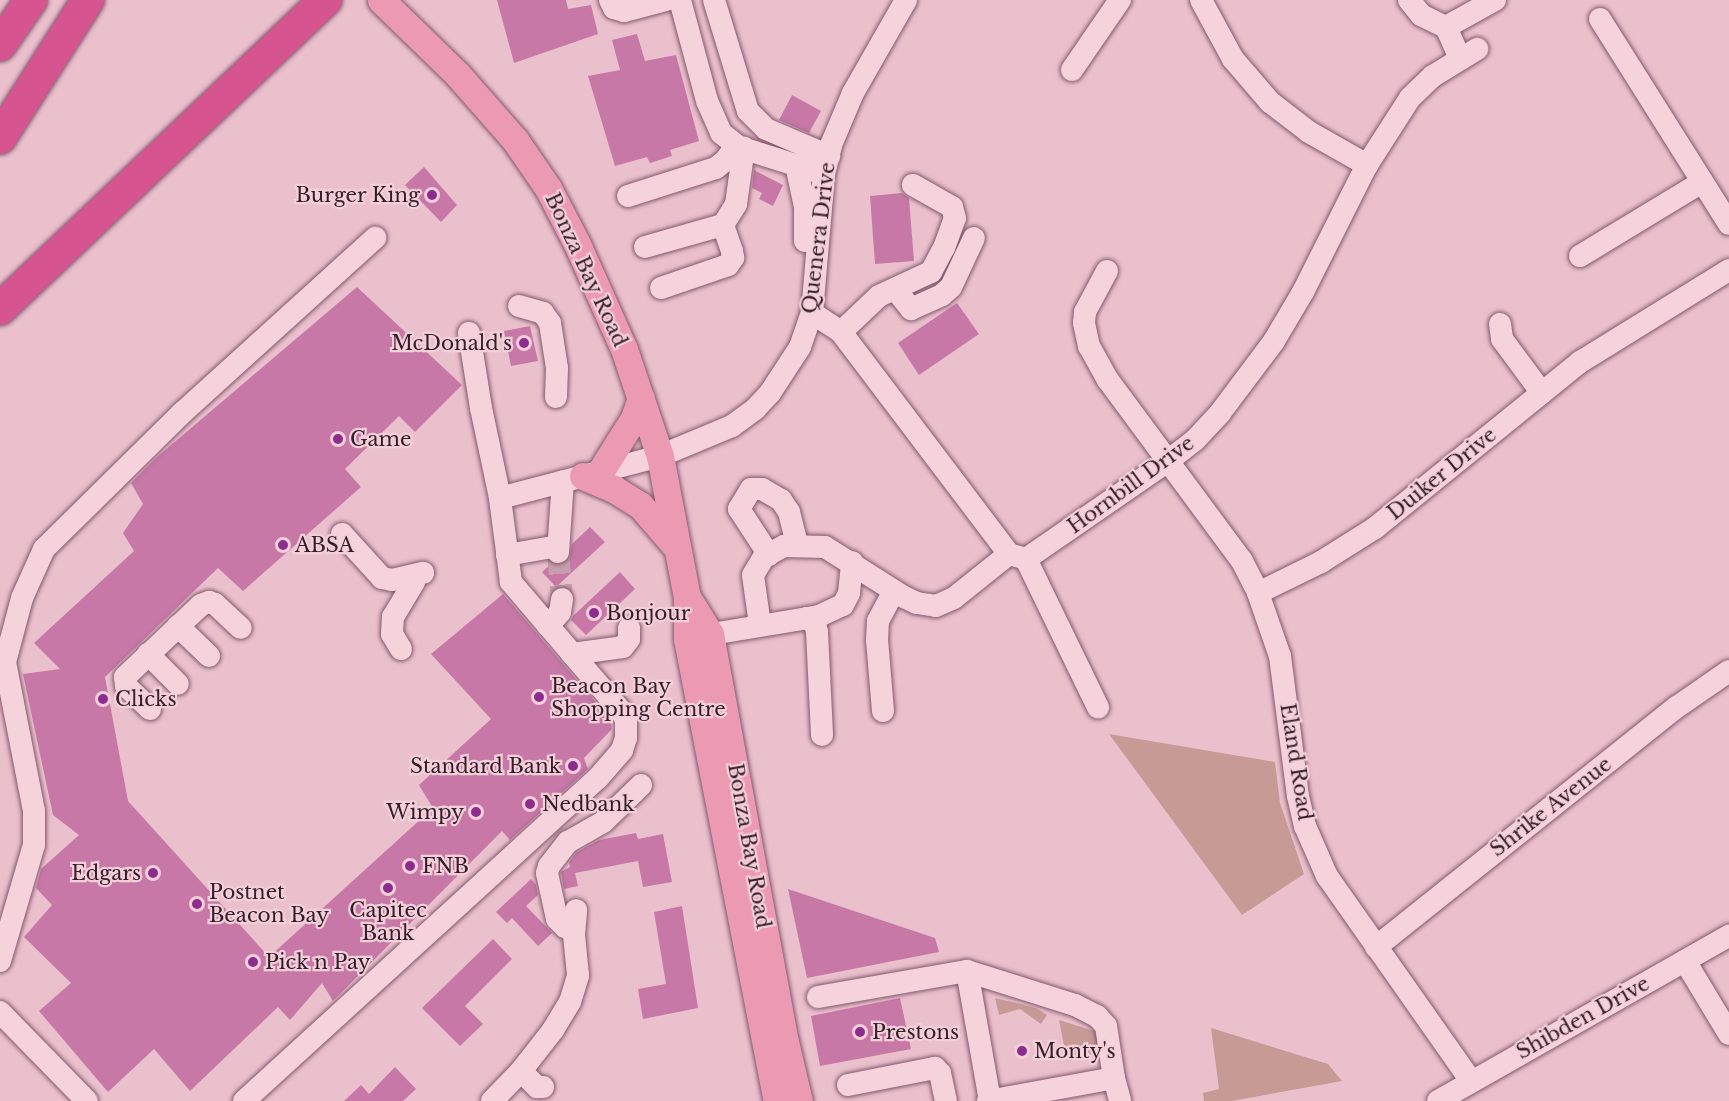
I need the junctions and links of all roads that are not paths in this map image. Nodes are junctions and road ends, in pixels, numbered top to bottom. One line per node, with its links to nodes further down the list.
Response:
1 (31, 0): 16 (highway)
2 (88, 0): 18 (highway)
3 (326, 0): 38 (highway)
4 (381, 0): 44 (main road, Bonza Bay Road)
5 (610, 0): 6 (street)
6 (666, 0)
7 (680, 0): 19 (street)
8 (714, 0): 21 (street)
9 (906, 0): 21 (street, Quenera Drive)
10 (1120, 0): 17 (street)
11 (1201, 0): 22 (street)
12 (1409, 0): 15 (street)
13 (1495, 0): 15 (street)
14 (1600, 20): 23 (street)
15 (1446, 27): 22 (street, Hornbill Drive)
16 (0, 45)
17 (1072, 70)
18 (0, 138)
19 (740, 147): 20 (street); 25 (street); 27 (street)
20 (796, 165): 21 (street); 36 (street)
21 (827, 165): 36 (street, Quenera Drive)
22 (1367, 165): 46 (street, Hornbill Drive)
23 (1702, 182): 26 (street); 31 (street)
24 (913, 185): 35 (street)
25 (627, 196)
26 (1729, 224)
27 (723, 225): 30 (street); 34 (street)
28 (375, 238): 79 (street)
29 (974, 238): 35 (street)
30 (645, 247)
31 (1580, 256)
32 (1729, 270): 42 (street, Duiker Drive)
33 (1107, 271): 46 (street, Eland Road)
34 (661, 288)
35 (895, 289): 40 (street)
36 (813, 303): 40 (street); 45 (street, Quenera Drive)
37 (519, 306): 43 (street)
38 (0, 309)
39 (1500, 324): 42 (street)
40 (841, 332): 54 (street)
41 (469, 333): 48 (street)
42 (1542, 393): 57 (street, Duiker Drive)
43 (556, 397)
44 (641, 398): 45 (main road, Bonza Bay Road); 47 (main road)
45 (660, 456): 47 (street, Quenera Drive); 51 (main road, Bonza Bay Road)
46 (1168, 461): 54 (street, Hornbill Drive); 57 (street, Eland Road)
47 (582, 476): 48 (street, Quenera Drive); 51 (main road); 52 (street)
48 (500, 498): 52 (street)
49 (342, 534): 66 (street)
50 (797, 545): 53 (street); 53 (street); 55 (street)
51 (678, 549): 65 (main road, Bonza Bay Road)
52 (507, 555): 62 (street)
53 (769, 555): 60 (street)
54 (1018, 557): 56 (street, Hornbill Drive); 72 (street)
55 (852, 562): 56 (street); 59 (street)
56 (894, 591): 74 (street)
57 (1258, 593): 78 (street, Eland Road)
58 (562, 599): 62 (street)
59 (807, 618): 60 (street); 75 (street)
60 (760, 625): 65 (street)
61 (178, 626): 63 (street); 67 (street); 69 (street)
62 (548, 626): 68 (street)
63 (241, 628)
64 (629, 628): 68 (street)
65 (698, 636): 95 (main road, Bonza Bay Road); 96 (main road, Bonza Bay Road)
66 (401, 649)
67 (148, 654): 71 (street); 73 (street)
68 (572, 654): 93 (street)
69 (209, 656)
70 (1729, 671): 78 (street, Shrike Avenue)
71 (178, 684)
72 (1098, 707)
73 (150, 710)
74 (883, 711)
75 (822, 735)
76 (641, 785): 85 (street)
77 (1729, 936): 80 (street, Shibden Drive)
78 (1376, 947): 87 (street, Eland Road)
79 (0, 961)
80 (1685, 962): 84 (street); 87 (street, Shibden Drive)
81 (967, 971): 82 (street); 86 (street); 98 (street)
82 (818, 997)
83 (0, 1012): 92 (street)
84 (1729, 1034)
85 (521, 1071): 89 (street); 94 (street)
86 (1114, 1078): 90 (street); 99 (street)
87 (1472, 1081): 100 (street, Shibden Drive)
88 (848, 1085): 97 (street)
89 (543, 1087)
90 (1074, 1093): 91 (street)
91 (1032, 1097): 98 (street)
92 (87, 1101)
93 (244, 1101)
94 (492, 1101)
95 (777, 1101)
96 (799, 1101)
97 (946, 1101)
98 (989, 1101)
99 (1120, 1101)
100 (1438, 1101)

